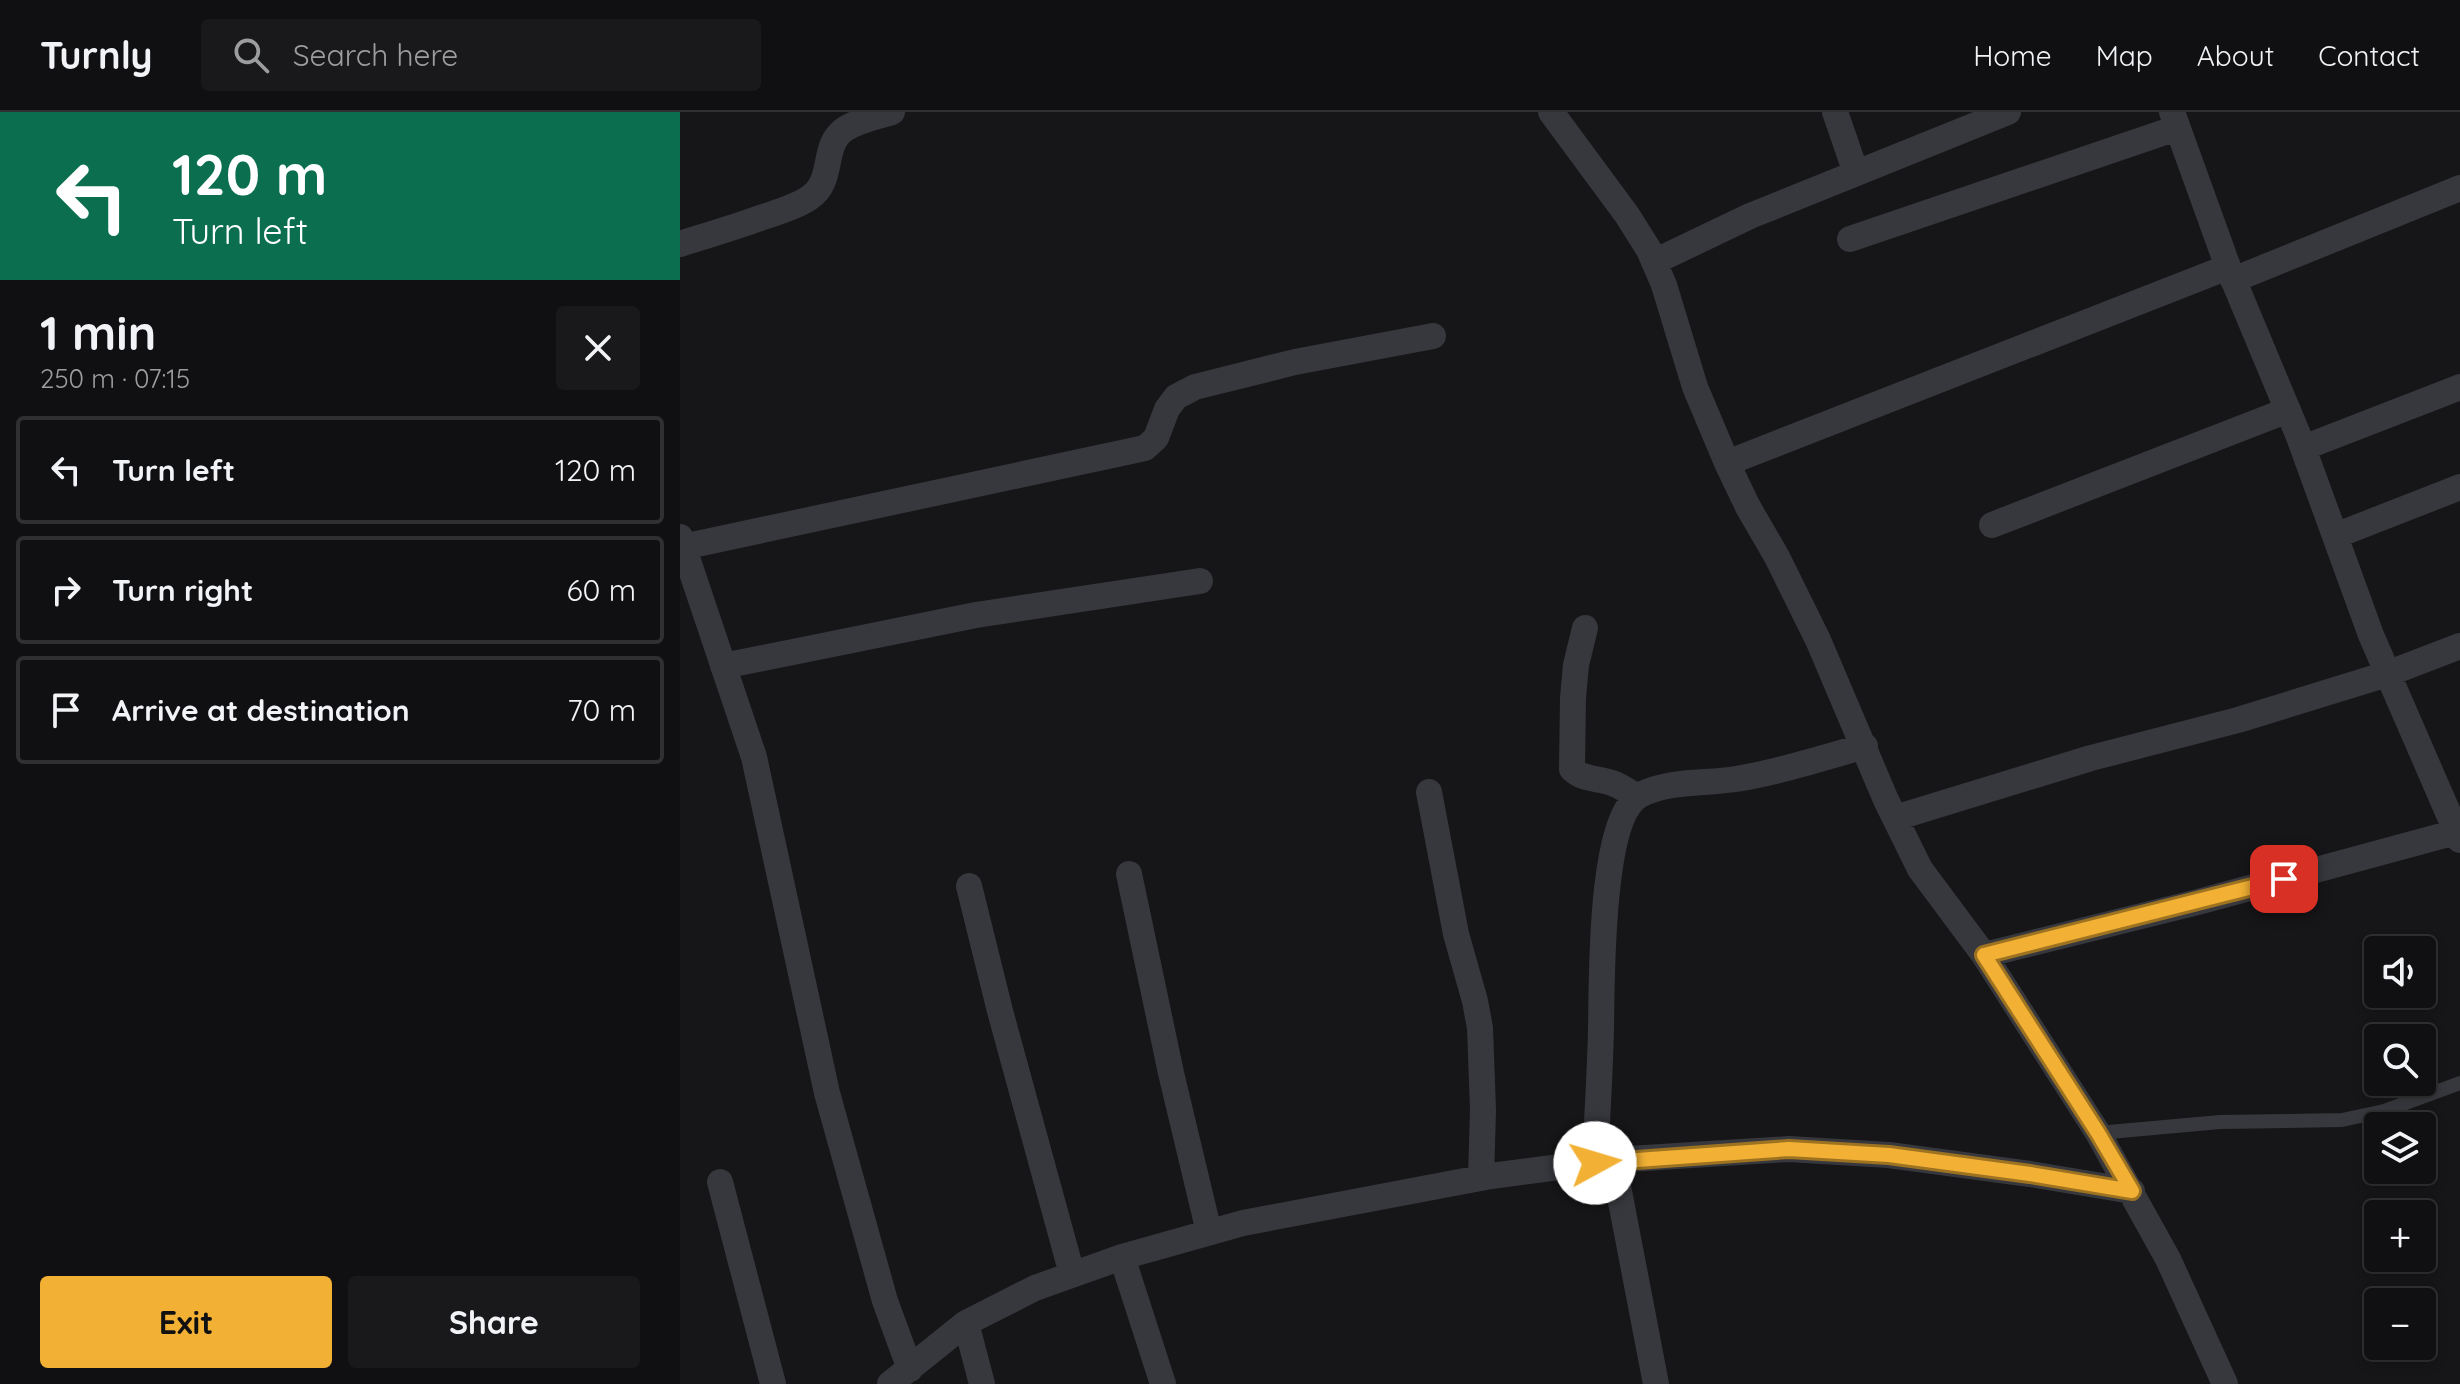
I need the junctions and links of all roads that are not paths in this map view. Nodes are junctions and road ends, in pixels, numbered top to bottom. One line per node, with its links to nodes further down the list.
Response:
1 (892, 112): 9 (street)
2 (1551, 112): 10 (street)
3 (1835, 112): 6 (street)
4 (2008, 112): 6 (street)
5 (2174, 120): 8 (street); 11 (street)
6 (1856, 173): 10 (street)
7 (2460, 188): 11 (street)
8 (1850, 239)
9 (680, 244)
10 (1654, 262): 16 (street)
11 (2230, 274): 14 (street); 16 (street)
12 (1433, 336): 20 (street)
13 (2460, 387): 15 (street)
14 (2288, 410): 15 (street); 18 (street)
15 (2303, 448): 19 (street)
16 (1727, 463): 27 (street)
17 (2460, 487): 19 (street)
18 (1992, 525)
19 (2335, 536): 26 (street)
20 (682, 542): 22 (street)
21 (1200, 581): 25 (street)
22 (688, 588): 25 (street)
23 (1585, 628): 29 (street)
24 (2460, 646): 26 (street)
25 (723, 666): 45 (street)
26 (2387, 674): 30 (street); 31 (street)
27 (1865, 746): 29 (street); 30 (street)
28 (1429, 792): 38 (street)
29 (1637, 797): 37 (street)
30 (1895, 818): 34 (street)
31 (2458, 836): 34 (street)
32 (1129, 874): 41 (street)
33 (969, 886): 43 (street)
34 (1984, 955): 36 (street)
35 (2460, 1083): 36 (lane)
36 (2098, 1133): 40 (street)
37 (1604, 1161): 38 (street); 40 (street); 49 (street)
38 (1481, 1178): 41 (street)
39 (720, 1182): 46 (street)
40 (2132, 1191): 50 (street)
41 (1209, 1232): 42 (street)
42 (1122, 1257): 43 (street); 48 (street)
43 (1072, 1274): 44 (street)
44 (966, 1323): 45 (street); 47 (street)
45 (900, 1376)
46 (773, 1384)
47 (982, 1384)
48 (1163, 1384)
49 (1656, 1384)
50 (2225, 1384)

